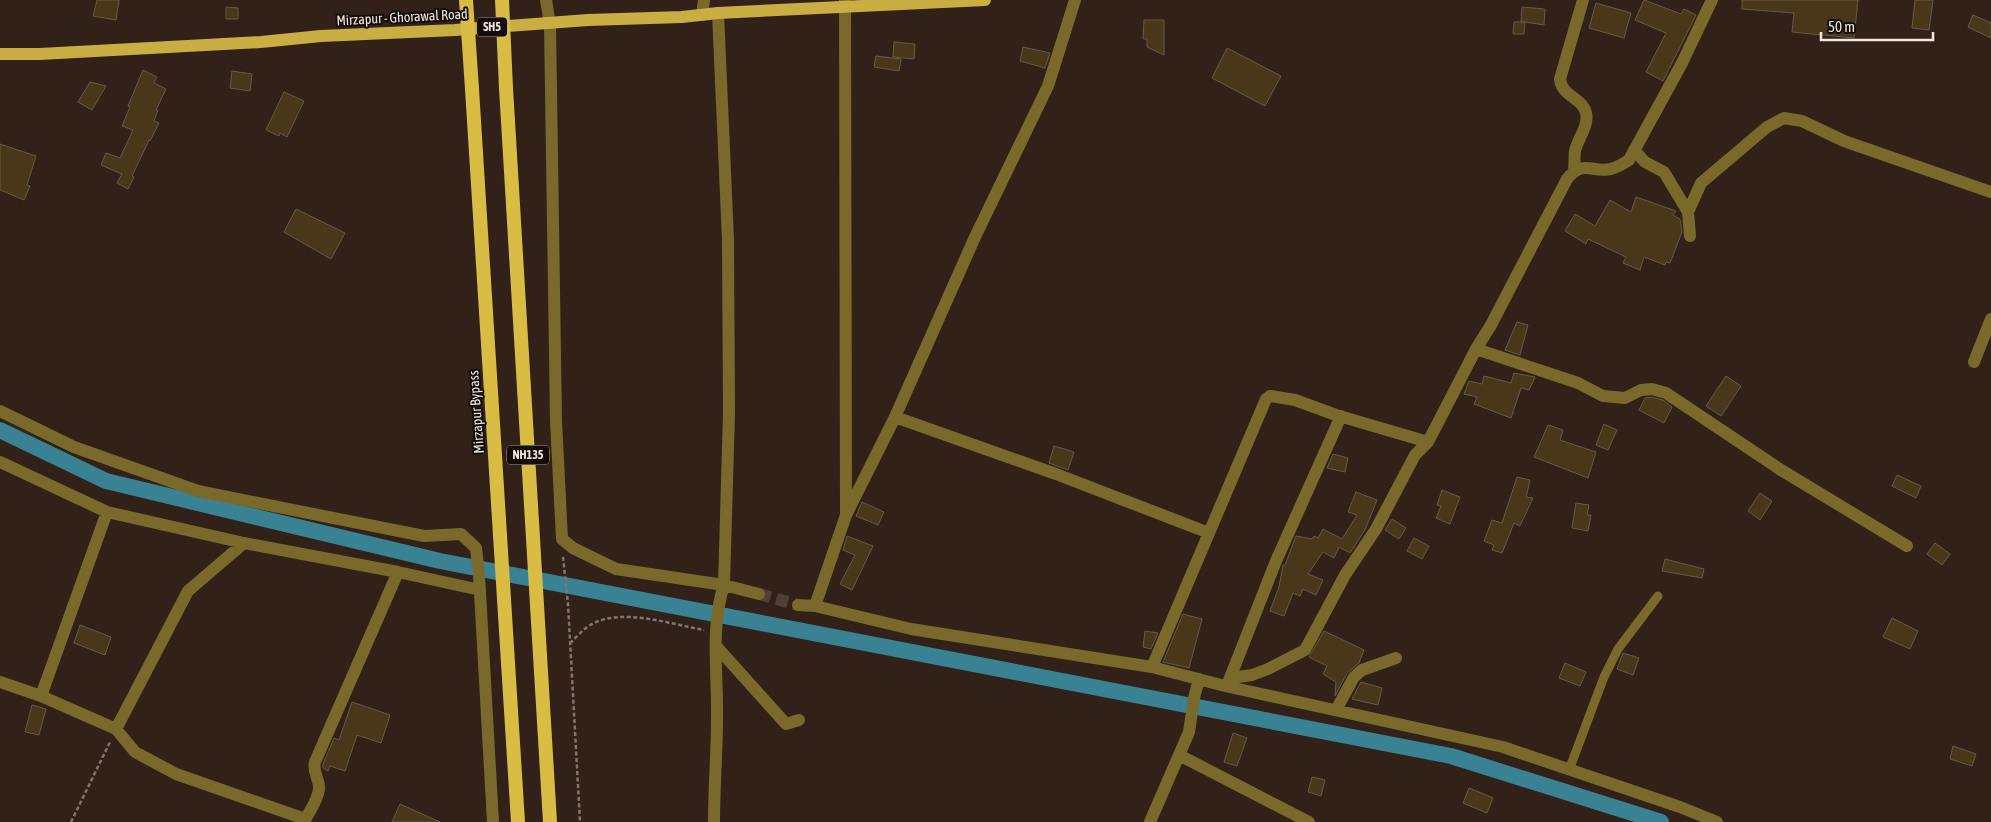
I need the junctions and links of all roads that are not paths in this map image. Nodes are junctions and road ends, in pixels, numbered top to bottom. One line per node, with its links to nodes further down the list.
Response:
1 (466, 0): 53 (highway, Mirzapur Bypass / NH135, bridge)
2 (502, 0): 54 (highway, NH135, bridge)
3 (546, 0): 12 (street)
4 (704, 0): 11 (street)
5 (985, 0): 9 (main road, Mirzapur - Ghorawal Road / SH5)
6 (1075, 0): 24 (street)
7 (1583, 0): 15 (street)
8 (1712, 0): 14 (street)
9 (845, 4): 10 (main road, Mirzapur - Ghorawal Road / SH5); 28 (street)
10 (718, 13): 11 (main road, Mirzapur - Ghorawal Road / SH5); 33 (street)
11 (702, 15): 12 (main road, Mirzapur - Ghorawal Road / SH5)
12 (550, 24): 13 (main road, Mirzapur - Ghorawal Road / SH5); 33 (street)
13 (0, 54)
14 (1634, 150): 15 (street); 17 (street)
15 (1574, 171): 20 (street)
16 (1991, 192): 17 (street)
17 (1688, 212): 18 (street)
18 (1690, 236)
19 (1991, 319): 21 (street)
20 (1476, 349): 25 (street); 31 (street)
21 (1974, 362)
22 (0, 411): 34 (street)
23 (1341, 416): 25 (street); 29 (street); 44 (street)
24 (895, 417): 28 (street); 29 (street)
25 (1428, 442): 44 (street)
26 (0, 462): 27 (street)
27 (107, 512): 30 (street); 45 (street)
28 (846, 515): 38 (street)
29 (1209, 532): 41 (street)
30 (244, 543): 32 (street); 48 (street)
31 (1907, 546)
32 (398, 572): 34 (street); 51 (street)
33 (724, 585): 35 (street); 39 (street)
34 (480, 590): 52 (street)
35 (759, 594)
36 (1658, 596): 50 (lane)
37 (798, 605): 38 (street)
38 (815, 606): 41 (street)
39 (716, 634): 47 (street); 55 (street)
40 (1396, 658): 46 (street)
41 (1152, 667): 42 (street)
42 (1200, 679): 44 (street); 49 (street)
43 (0, 682): 45 (street)
44 (1228, 682): 46 (street)
45 (41, 696): 48 (street)
46 (1336, 710): 50 (street)
47 (800, 720)
48 (116, 729): 51 (street)
49 (1178, 755): 56 (street); 57 (street)
50 (1569, 770): 58 (street)
51 (305, 821)
52 (493, 822)
53 (518, 822)
54 (550, 822)
55 (714, 822)
56 (1150, 822)
57 (1309, 822)
58 (1717, 822)

